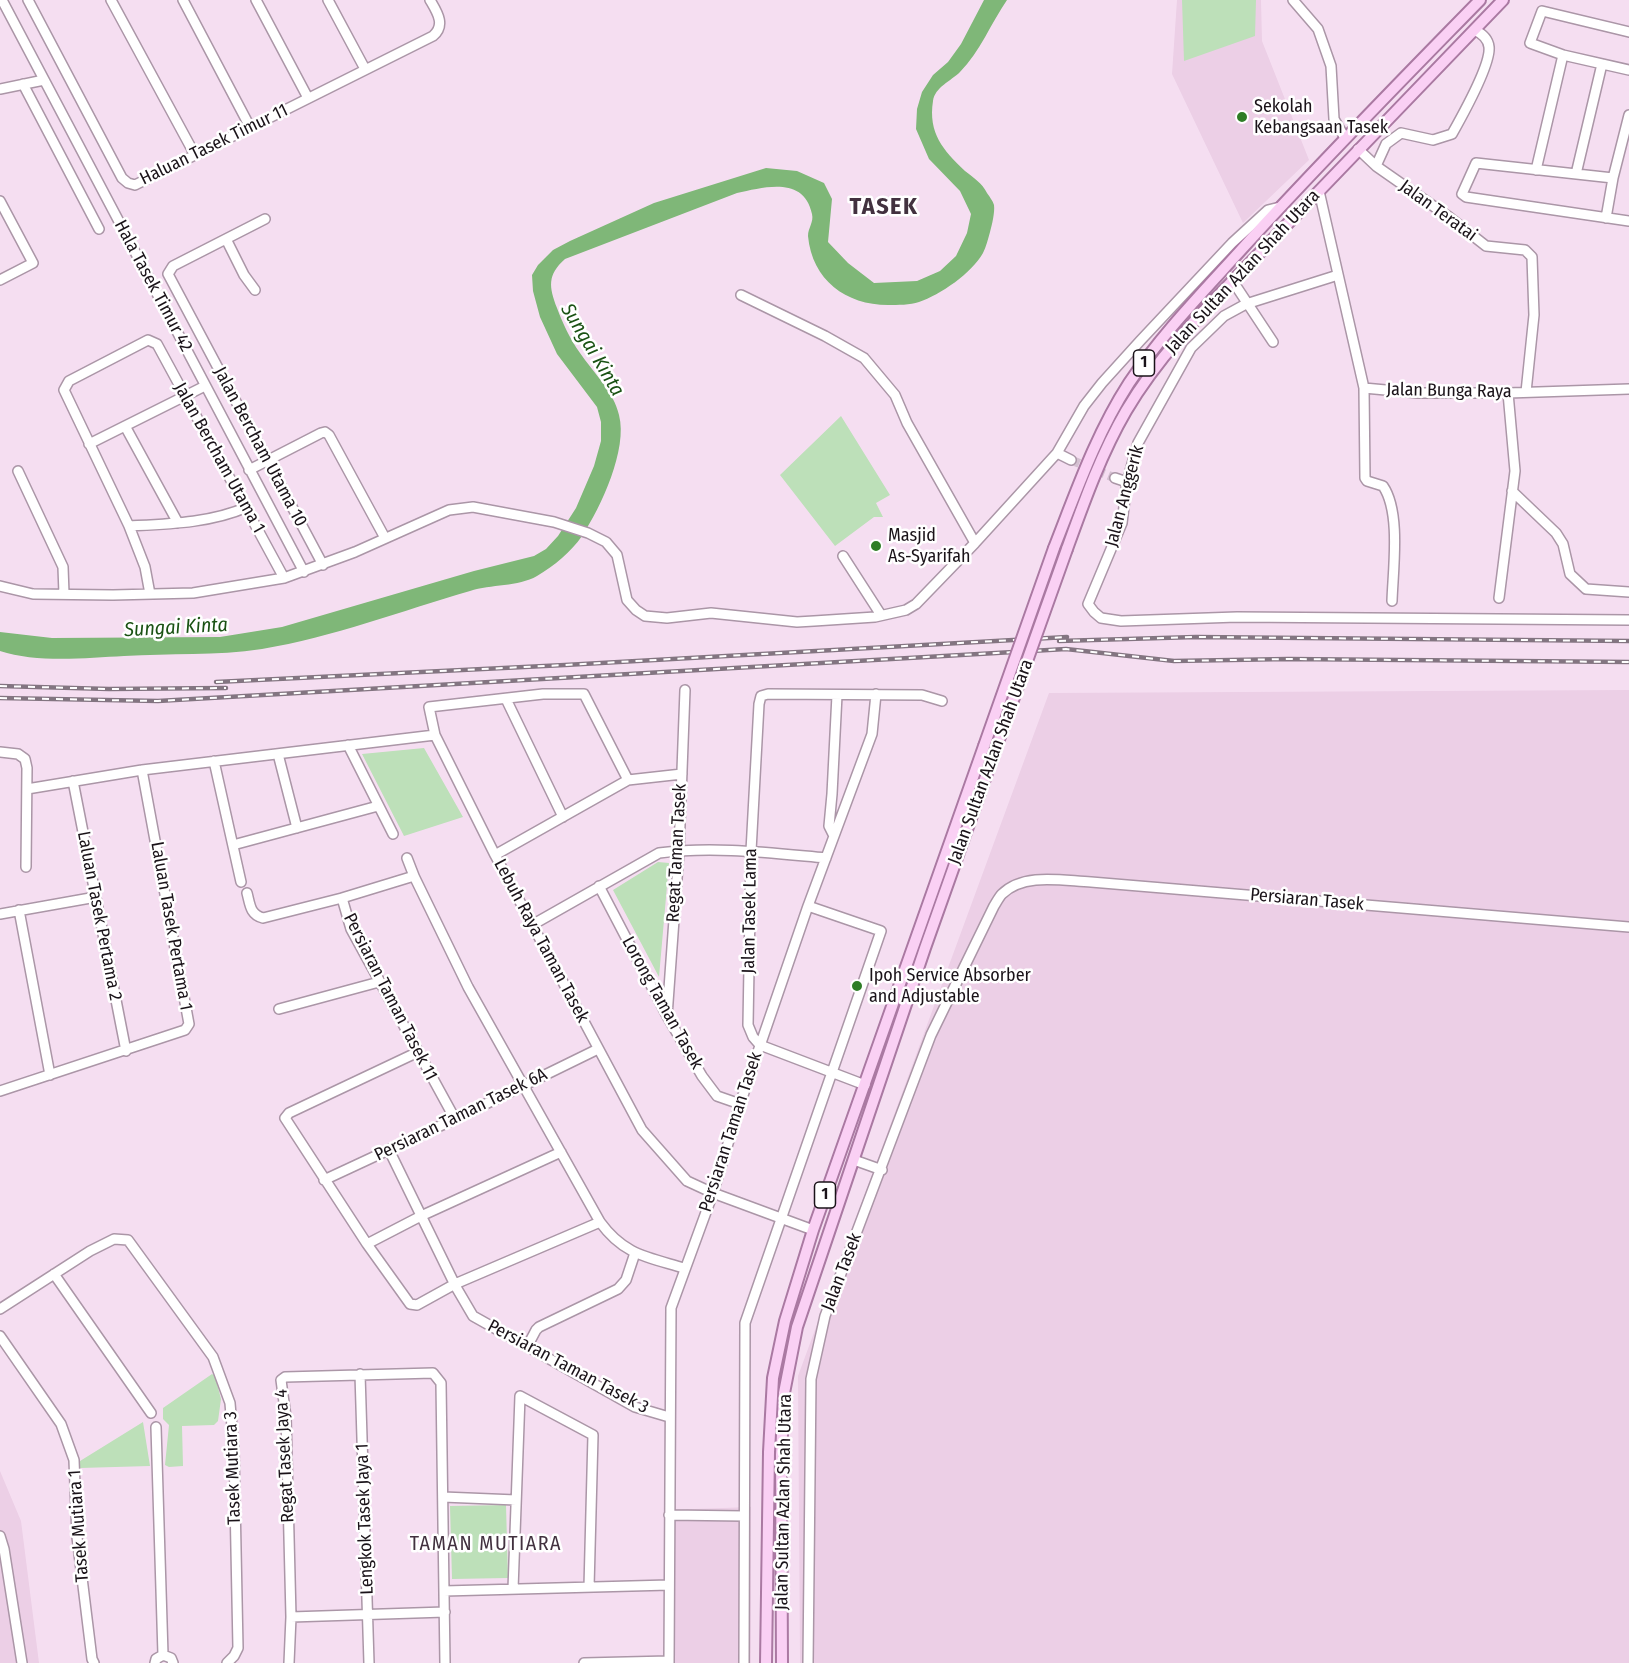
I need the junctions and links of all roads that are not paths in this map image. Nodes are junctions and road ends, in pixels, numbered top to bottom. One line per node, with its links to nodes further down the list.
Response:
1 (28, 0): 25 (street, Haluan Tasek Timur 11)
2 (111, 0): 25 (street)
3 (183, 0): 22 (street)
4 (256, 0): 20 (street)
5 (328, 0): 15 (street)
6 (430, 0): 15 (street, Haluan Tasek Timur 11)
7 (1293, 0): 23 (street)
8 (1480, 0): 23 (main road, Jalan Sultan Azlan Shah Utara / 1)
9 (1503, 0): 11 (main road, Jalan Sultan Azlan Shah Utara / 1)
10 (2, 3): 17 (street, Hala Tasek Timur 42)
11 (1474, 30): 24 (main road, Jalan Sultan Azlan Shah Utara / 1); 26 (street)
12 (1629, 32): 13 (street)
13 (1563, 56): 14 (street); 27 (street)
14 (1602, 63): 16 (street); 28 (street)
15 (365, 69): 20 (street, Haluan Tasek Timur 11)
16 (1629, 70)
17 (44, 80): 18 (street); 47 (street, Hala Tasek Timur 42)
18 (23, 84): 19 (street); 36 (street)
19 (0, 89)
20 (308, 98): 22 (street, Haluan Tasek Timur 11)
21 (1629, 115): 29 (street)
22 (250, 128): 25 (street, Haluan Tasek Timur 11)
23 (1345, 138): 32 (main road, Jalan Sultan Azlan Shah Utara / 1)
24 (1358, 148): 26 (street, Jalan Teratai); 30 (main road, Jalan Sultan Azlan Shah Utara / 1)
25 (195, 155)
26 (1376, 166): 50 (street, Jalan Teratai)
27 (1536, 170): 28 (street); 33 (street)
28 (1576, 174): 29 (street)
29 (1613, 178): 33 (street)
30 (1319, 191): 40 (street, Jalan Bunga Raya); 42 (main road, Jalan Sultan Azlan Shah Utara / 1)
31 (0, 201): 41 (street)
32 (1280, 207): 38 (street); 39 (main road, Jalan Sultan Azlan Shah Utara / 1)
33 (1606, 218): 35 (street)
34 (265, 219): 37 (street)
35 (1629, 221)
36 (99, 229)
37 (226, 239): 43 (street); 57 (street, Jalan Bercham Utama 10)
38 (1237, 239): 39 (street); 55 (street)
39 (1233, 258): 131 (main road, Jalan Sultan Azlan Shah Utara / 1, bridge)
40 (1338, 275): 45 (street, Jalan Anggerik); 48 (street, Jalan Bunga Raya)
41 (0, 280)
42 (1232, 280): 45 (street); 137 (main road, Jalan Sultan Azlan Shah Utara / 1, bridge)
43 (255, 290)
44 (741, 295): 67 (street)
45 (1246, 304): 46 (street); 61 (street, Jalan Anggerik)
46 (1273, 342)
47 (205, 386): 52 (street); 58 (street, Hala Tasek Timur 42)
48 (1364, 388): 51 (street, Jalan Bunga Raya); 77 (street)
49 (1629, 389): 50 (street, Jalan Bunga Raya)
50 (1526, 392): 51 (street, Jalan Bunga Raya)
51 (1508, 393): 62 (street)
52 (185, 396): 53 (street); 54 (street, Jalan Bercham Utama 1); 63 (street, Jalan Bercham Utama 1)
53 (125, 426): 54 (street); 64 (street)
54 (89, 444): 65 (street)
55 (1057, 453): 56 (street); 67 (street)
56 (1071, 459)
57 (267, 462): 58 (street); 66 (street); 69 (street, Jalan Bercham Utama 10)
58 (249, 470): 70 (street, Hala Tasek Timur 42)
59 (18, 471): 74 (street)
60 (1115, 478): 61 (street)
61 (1127, 482): 79 (street, Jalan Anggerik)
62 (1512, 490): 73 (street); 76 (street)
63 (246, 507): 64 (street); 71 (street, Jalan Bercham Utama 1)
64 (178, 523): 65 (street)
65 (129, 526): 75 (street)
66 (385, 538): 69 (street); 78 (street)
67 (975, 543): 78 (street)
68 (843, 556): 78 (street)
69 (323, 565): 70 (street)
70 (304, 572): 71 (street)
71 (284, 579): 75 (street)
72 (0, 585): 74 (street)
73 (1629, 592)
74 (64, 594): 75 (street)
75 (150, 594)
76 (1498, 598)
77 (1392, 601)
78 (881, 615)
79 (1629, 620)
80 (685, 690): 91 (street, Regat Taman Tasek)
81 (876, 694): 82 (street); 84 (street); 96 (street, Persiaran Taman Tasek)
82 (837, 695): 95 (street); 104 (street, Jalan Tasek Lama)
83 (506, 699): 85 (street, Lebuh Raya Taman Tasek); 92 (street, Lebuh Raya Taman Tasek); 98 (street)
84 (942, 701)
85 (435, 735): 86 (street); 105 (street, Lebuh Raya Taman Tasek)
86 (348, 746): 88 (street); 97 (street)
87 (0, 752): 94 (street)
88 (278, 754): 89 (street); 99 (street)
89 (214, 761): 90 (street); 102 (street)
90 (142, 770): 93 (street); 126 (street, Laluan Tasek Pertama 1)
91 (682, 774): 92 (street); 103 (street, Regat Taman Tasek)
92 (628, 780): 98 (street)
93 (73, 781): 94 (street); 113 (street, Laluan Tasek Pertama 2)
94 (27, 789): 108 (street)
95 (832, 794): 96 (street); 101 (street)
96 (846, 801): 101 (street, Persiaran Taman Tasek)
97 (378, 806): 99 (street); 100 (street)
98 (563, 817): 105 (street)
99 (297, 828): 102 (street)
100 (393, 834)
101 (833, 834): 107 (street, Persiaran Taman Tasek)
102 (233, 845): 110 (street)
103 (679, 851): 104 (street); 111 (street); 123 (street, Regat Taman Tasek)
104 (751, 851): 107 (street); 124 (street, Jalan Tasek Lama)
105 (495, 855): 119 (street, Lebuh Raya Taman Tasek)
106 (407, 858): 109 (street)
107 (826, 858): 115 (street, Persiaran Taman Tasek)
108 (26, 867)
109 (414, 876): 114 (street, Persiaran Taman Tasek 11); 130 (street)
110 (241, 882)
111 (598, 885): 119 (street); 123 (street, Lorong Taman Tasek)
112 (246, 892): 114 (street)
113 (96, 897): 117 (street); 126 (street, Laluan Tasek Pertama 2)
114 (342, 898): 121 (street, Persiaran Taman Tasek 11)
115 (807, 906): 124 (street, Persiaran Taman Tasek); 128 (street)
116 (994, 906): 120 (street, Persiaran Tasek); 138 (street, Jalan Tasek)
117 (18, 910): 118 (street); 129 (street)
118 (0, 914)
119 (532, 925): 125 (street, Lebuh Raya Taman Tasek)
120 (1629, 927)
121 (379, 982): 122 (street); 127 (street, Persiaran Taman Tasek 11)
122 (279, 1009)
123 (668, 1016): 133 (street, Lorong Taman Tasek)
124 (760, 1045): 128 (street); 133 (street, Persiaran Taman Tasek)
125 (598, 1049): 130 (street, Persiaran Taman Tasek 6A); 140 (street, Lebuh Raya Taman Tasek)
126 (126, 1051): 129 (street, Laluan Tasek Pertama 1)
127 (418, 1052): 134 (street, Persiaran Taman Tasek 11); 139 (street)
128 (832, 1073): 131 (street); 142 (street)
129 (50, 1075): 132 (street, Laluan Tasek Pertama 1)
130 (524, 1085): 134 (street, Persiaran Taman Tasek 6A); 136 (street)
131 (865, 1085): 144 (main road, Jalan Sultan Azlan Shah Utara / 1)
132 (0, 1091)
133 (741, 1104): 140 (street, Persiaran Taman Tasek)
134 (455, 1119): 135 (street, Persiaran Taman Tasek 6A)
135 (389, 1150): 139 (street, Persiaran Taman Tasek 6A); 141 (street, Persiaran Taman Tasek 3)
136 (561, 1152): 141 (street); 143 (street)
137 (854, 1160): 138 (street); 183 (main road, Jalan Sultan Azlan Shah Utara / 1)
138 (882, 1170): 184 (street, Jalan Tasek)
139 (324, 1180): 145 (street)
140 (713, 1193): 142 (street, Lebuh Raya Taman Tasek); 147 (street, Persiaran Taman Tasek)
141 (421, 1216): 145 (street); 149 (street, Persiaran Taman Tasek 3)
142 (780, 1218): 144 (street, Lebuh Raya Taman Tasek); 160 (street)
143 (600, 1222): 146 (street); 149 (street)
144 (813, 1230): 182 (main road, Jalan Sultan Azlan Shah Utara / 1)
145 (367, 1244): 149 (street)
146 (635, 1253): 147 (street); 152 (street)
147 (684, 1268): 155 (street, Persiaran Taman Tasek)
148 (54, 1274): 150 (street); 154 (street); 175 (street, Tasek Mutiara 3)
149 (455, 1284): 152 (street, Persiaran Taman Tasek 3)
150 (0, 1309)
151 (0, 1336): 172 (street, Tasek Mutiara 1)
152 (527, 1347): 155 (street, Persiaran Taman Tasek 3)
153 (360, 1374): 157 (street, Regat Tasek Jaya 4); 167 (street, Lengkok Tasek Jaya 1); 168 (street, Regat Tasek Jaya 4)
154 (151, 1413)
155 (669, 1417): 159 (street, Persiaran Taman Tasek)
156 (156, 1427): 169 (street)
157 (443, 1497): 158 (street); 165 (street)
158 (516, 1500): 163 (street); 164 (street)
159 (669, 1515): 160 (street); 162 (street, Persiaran Taman Tasek)
160 (744, 1515): 181 (street)
161 (0, 1536): 171 (street)
162 (669, 1585): 163 (street); 170 (street, Persiaran Taman Tasek)
163 (589, 1587): 164 (street)
164 (513, 1589): 165 (street)
165 (444, 1591): 166 (street)
166 (445, 1612): 167 (street); 178 (street)
167 (368, 1615): 168 (street); 177 (street, Lengkok Tasek Jaya 1)
168 (291, 1617): 176 (street)
169 (163, 1655): 173 (street); 174 (street)
170 (669, 1662): 180 (street)
171 (22, 1663)
172 (94, 1663)
173 (155, 1663)
174 (174, 1663)
175 (227, 1663)
176 (289, 1663)
177 (369, 1663)
178 (445, 1663)
179 (584, 1663): 180 (street)
180 (598, 1663)
181 (744, 1663)
182 (766, 1663)
183 (782, 1663)
184 (808, 1663)

